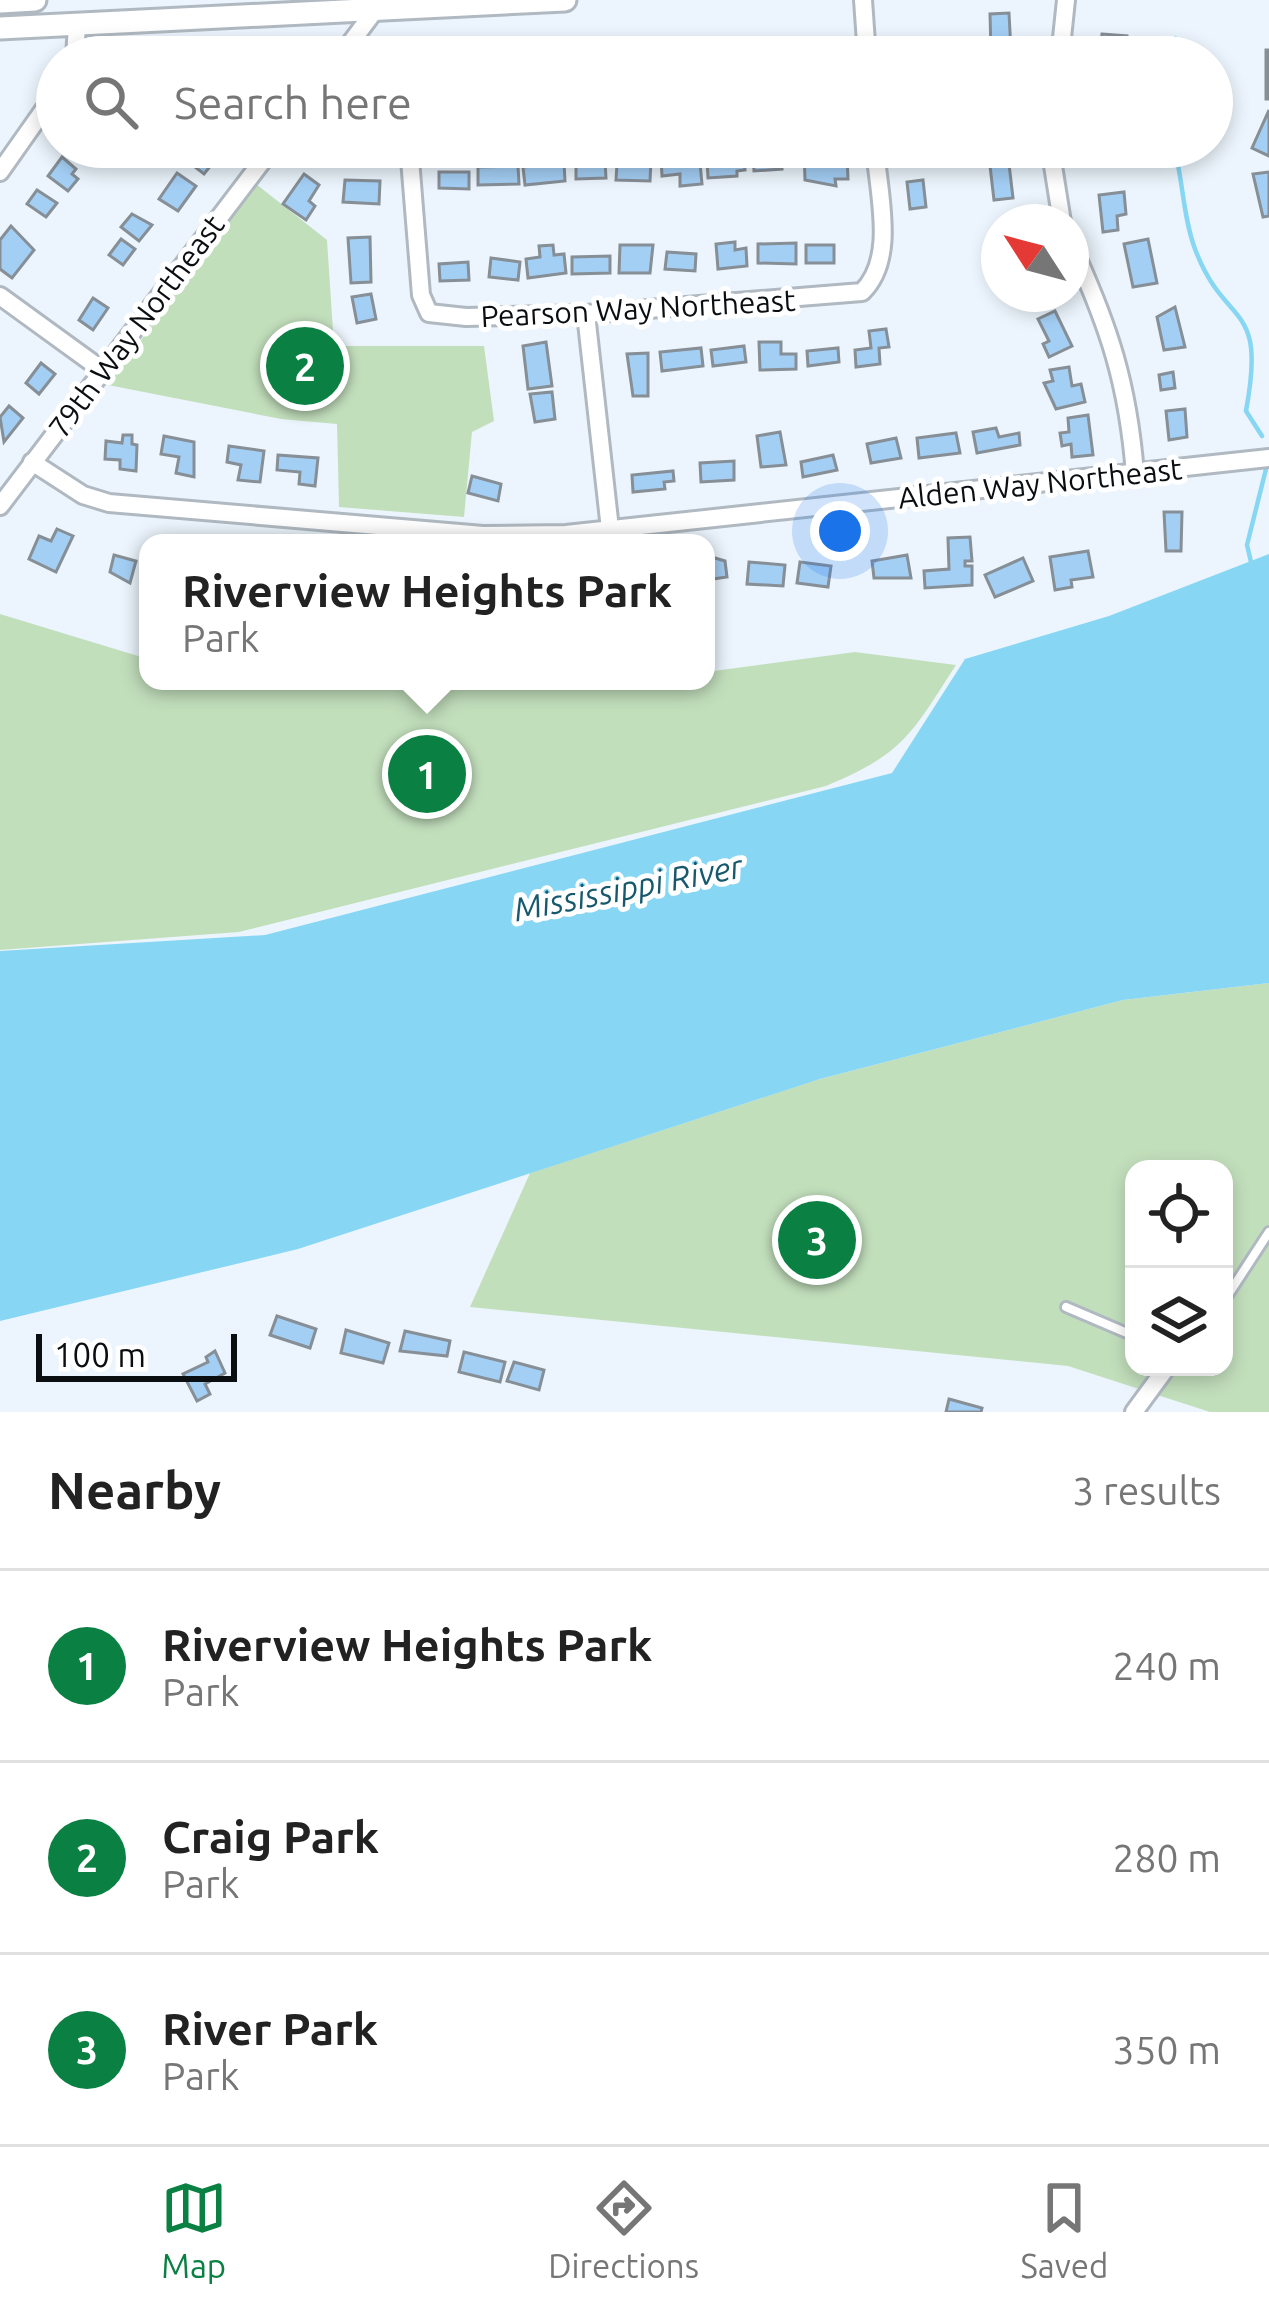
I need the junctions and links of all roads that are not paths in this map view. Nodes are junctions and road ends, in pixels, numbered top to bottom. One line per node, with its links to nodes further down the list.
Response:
1 (35, 0): 5 (main road)
2 (565, 0): 6 (main road)
3 (863, 0): 11 (street)
4 (1066, 0): 12 (street)
5 (0, 2)
6 (380, 4): 7 (main road); 10 (street)
7 (76, 25): 8 (main road); 9 (street)
8 (0, 28)
9 (76, 36)
10 (356, 36)
11 (866, 36)
12 (1062, 36)
13 (36, 121): 18 (street)
14 (257, 168): 23 (street, 79th Way Northeast)
15 (411, 168): 22 (street, Pearson Way Northeast)
16 (876, 168): 22 (street, Pearson Way Northeast)
17 (1054, 168): 19 (street)
18 (0, 172)
19 (1060, 204)
20 (1089, 281): 26 (street)
21 (0, 296): 23 (street)
22 (586, 314): 28 (street)
23 (102, 370): 25 (street, 79th Way Northeast)
24 (1269, 458): 26 (street, Alden Way Northeast)
25 (32, 462): 27 (street, 79th Way Northeast); 29 (street, Alden Way Northeast)
26 (1135, 474): 28 (street, Alden Way Northeast)
27 (0, 506)
28 (610, 529): 30 (street, Alden Way Northeast)
29 (387, 534)
30 (519, 534)
31 (1269, 1232): 32 (lane)
32 (1233, 1287)
33 (1066, 1307): 34 (lane)
34 (1125, 1332)
35 (1160, 1376): 36 (street)
36 (1134, 1412)

